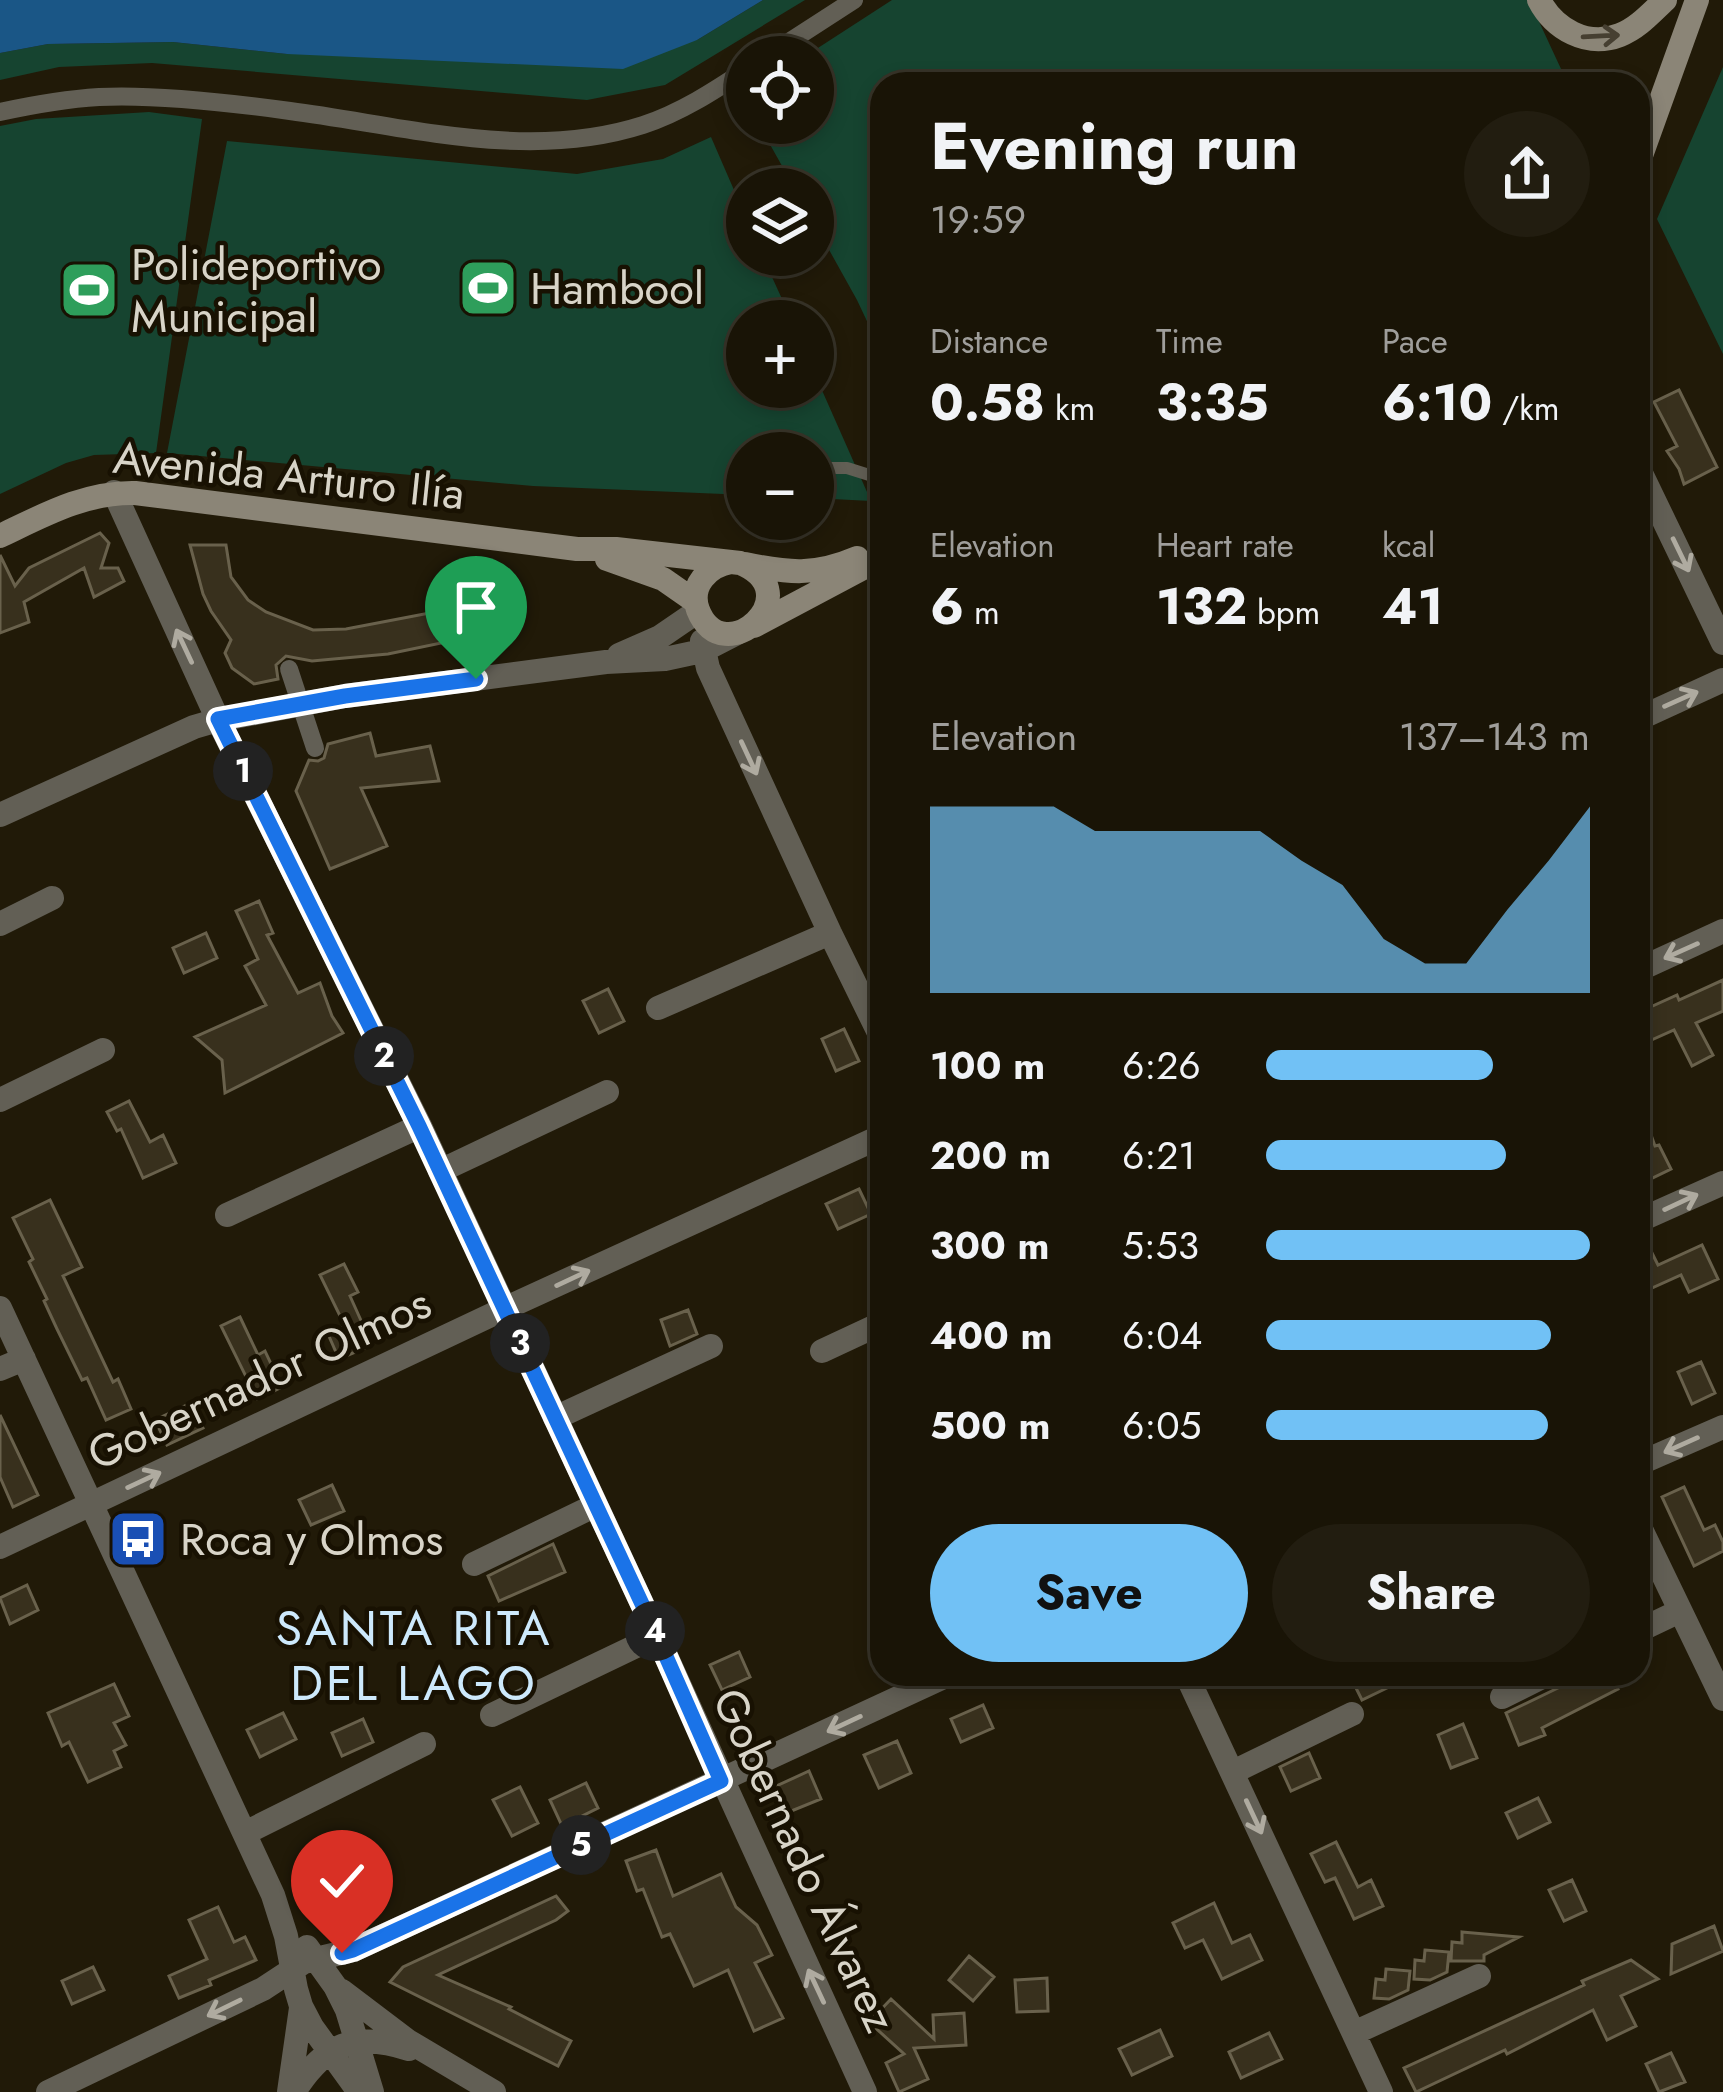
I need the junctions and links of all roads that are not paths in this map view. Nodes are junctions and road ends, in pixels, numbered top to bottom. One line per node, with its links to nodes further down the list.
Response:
1 (854, 0): 5 (street)
2 (1539, 0): 3 (main road, one-way to 3)
3 (1665, 0)
4 (1697, 0): 8 (main road)
5 (798, 36)
6 (726, 82): 7 (street)
7 (0, 112)
8 (1650, 131)
9 (834, 468): 10 (lane)
10 (870, 475)
11 (1650, 491): 20 (street, one-way to 20)
12 (114, 493): 13 (main road, Avenida Arturo Ilía); 14 (main road, Avenida Arturo Ilía); 26 (street, Gobernado Álvarez, one-way to 12)
13 (0, 536)
14 (577, 549): 17 (main road, Avenida Arturo Ilía); 18 (main road, Avenida Arturo Ilía)
15 (870, 557): 17 (main road, Avenida Arturo Ilía)
16 (870, 561): 19 (main road, Avenida Arturo Ilía)
17 (736, 563): 18 (main road); 19 (main road)
18 (698, 609): 19 (main road); 21 (street); 22 (street)
19 (744, 630): 21 (street)
20 (1723, 643)
21 (702, 651): 22 (street); 32 (street, one-way to 32)
22 (606, 662): 26 (street)
23 (289, 669): 27 (street, bridge)
24 (1723, 680): 25 (street, one-way to 24)
25 (1650, 713)
26 (218, 719): 28 (street); 39 (street, Gobernado Álvarez)
27 (315, 748)
28 (0, 815)
29 (52, 898): 30 (street)
30 (0, 925)
31 (1723, 932): 33 (street, one-way to 33)
32 (830, 933): 34 (street); 35 (street)
33 (1650, 965)
34 (658, 1008)
35 (870, 1015)
36 (103, 1050): 38 (street)
37 (607, 1091): 41 (street)
38 (0, 1100)
39 (419, 1126): 41 (street, Gobernado Álvarez); 43 (street)
40 (870, 1141): 46 (street, Gobernador Olmos, one-way to 40)
41 (440, 1171): 46 (street, Gobernado Álvarez)
42 (1723, 1183): 44 (street, one-way to 42)
43 (227, 1215)
44 (1650, 1216)
45 (0, 1308): 50 (street)
46 (504, 1309): 51 (street, Gobernado Álvarez); 54 (street, Gobernador Olmos, one-way to 46)
47 (870, 1329): 49 (street)
48 (711, 1346): 51 (street)
49 (822, 1351)
50 (12, 1364): 54 (street)
51 (555, 1418): 55 (street, Gobernado Álvarez)
52 (1723, 1426): 53 (street, one-way to 53)
53 (1650, 1459)
54 (90, 1505): 56 (street, Gobernador Olmos); 72 (street)
55 (596, 1505): 58 (street); 61 (street, Gobernado Álvarez)
56 (0, 1547)
57 (1650, 1548): 59 (street)
58 (474, 1564)
59 (1680, 1610): 60 (street); 65 (street)
60 (1650, 1625)
61 (657, 1636): 68 (street); 71 (street, Gobernado Álvarez)
62 (924, 1686): 71 (street, one-way to 71)
63 (1192, 1686): 70 (street)
64 (1523, 1686): 66 (street)
65 (1720, 1687)
66 (1502, 1696)
67 (1352, 1714): 70 (street)
68 (493, 1715)
69 (424, 1744): 72 (street)
70 (1233, 1772): 77 (street, one-way to 77)
71 (721, 1781): 73 (street); 86 (street, Gobernado Álvarez, one-way to 71)
72 (245, 1833): 73 (street)
73 (304, 1963): 75 (street); 76 (street); 81 (street, one-way to 81)
74 (1479, 1976): 77 (street)
75 (335, 1986): 78 (street); 80 (street)
76 (302, 2006): 79 (street); 82 (street)
77 (1354, 2033): 87 (street)
78 (357, 2039): 79 (street); 80 (street); 84 (street)
79 (329, 2051): 82 (street); 83 (street)
80 (440, 2060): 85 (street)
81 (48, 2092)
82 (291, 2092)
83 (359, 2092)
84 (371, 2092)
85 (494, 2092)
86 (865, 2092)
87 (1381, 2092)

